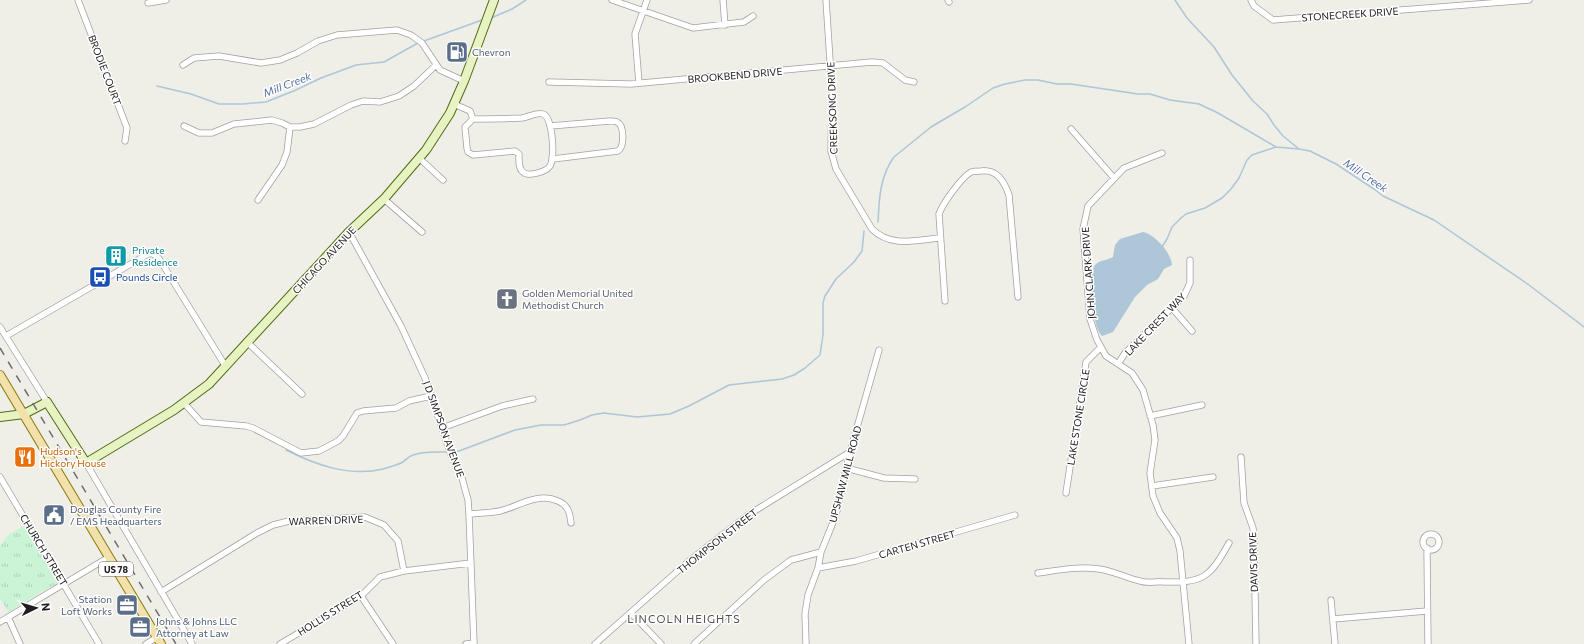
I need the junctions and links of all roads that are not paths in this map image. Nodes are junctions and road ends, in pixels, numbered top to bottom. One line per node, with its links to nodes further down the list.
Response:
1 (78, 0): 27 (street, BRODIE COURT)
2 (166, 0): 10 (street)
3 (494, 0): 17 (street, CHICAGO AVENUE)
4 (612, 0): 11 (street)
5 (647, 0): 11 (street)
6 (723, 0): 13 (street)
7 (826, 0): 16 (street, CREEKSONG DRIVE)
8 (1251, 0): 9 (street, STONECREEK DRIVE)
9 (1529, 0)
10 (148, 3)
11 (643, 10): 13 (street); 20 (street)
12 (752, 16): 13 (street)
13 (724, 25)
14 (183, 65): 15 (street)
15 (436, 65): 17 (street); 25 (street)
16 (831, 66): 19 (street, BROOKBEND DRIVE); 20 (street, BROOKBEND DRIVE); 37 (street, CREEKSONG DRIVE)
17 (464, 81): 21 (street, CHICAGO AVENUE)
18 (549, 82): 20 (street, BROOKBEND DRIVE)
19 (914, 82)
20 (639, 83)
21 (454, 104): 22 (street); 29 (street, CHICAGO AVENUE)
22 (472, 119): 24 (street); 30 (street)
23 (184, 126): 25 (street)
24 (550, 126): 30 (street); 30 (street)
25 (290, 127): 34 (street)
26 (1071, 129): 31 (street)
27 (125, 142)
28 (1162, 153): 31 (street, JOHN CLARK DRIVE)
29 (419, 158): 32 (street); 33 (street, CHICAGO AVENUE)
30 (553, 159)
31 (1114, 178): 46 (street, JOHN CLARK DRIVE)
32 (443, 180)
33 (384, 199): 35 (street, CHICAGO AVENUE); 36 (street)
34 (258, 200)
35 (349, 232): 45 (street, CHICAGO AVENUE); 52 (street, J D SIMPSON AVENUE)
36 (422, 232)
37 (940, 238): 39 (street); 40 (street)
38 (1190, 260): 41 (street, LAKE CREST WAY)
39 (1018, 297)
40 (945, 301)
41 (1172, 308): 43 (street); 48 (street, LAKE CREST WAY)
42 (0, 327): 44 (street)
43 (1192, 331)
44 (6, 336): 49 (street); 54 (street)
45 (247, 342): 49 (street, CHICAGO AVENUE); 51 (street)
46 (1101, 347): 48 (street, JOHN CLARK DRIVE); 69 (street, LAKE STONE CIRCLE)
47 (879, 350): 61 (street, UPSHAW MILL ROAD)
48 (1118, 364): 58 (street, JOHN CLARK DRIVE)
49 (226, 367): 55 (street, CHICAGO AVENUE)
50 (0, 375): 57 (main road, US 78)
51 (302, 394)
52 (431, 396): 55 (street); 60 (street, J D SIMPSON AVENUE)
53 (534, 399): 60 (street)
54 (47, 402): 57 (street); 63 (street)
55 (184, 403): 63 (street, CHICAGO AVENUE)
56 (1202, 405): 58 (street)
57 (24, 414): 59 (street); 76 (main road, US 78)
58 (1150, 416): 68 (street, JOHN CLARK DRIVE)
59 (0, 417)
60 (442, 428): 70 (street, J D SIMPSON AVENUE)
61 (850, 452): 64 (street, UPSHAW MILL ROAD); 87 (street, THOMPSON STREET)
62 (1241, 457): 105 (street, DAVIS DRIVE)
63 (86, 463): 83 (street)
64 (846, 468): 67 (street); 75 (street, UPSHAW MILL ROAD)
65 (0, 477): 82 (street, CHURCH STREET)
66 (1213, 477): 68 (street)
67 (915, 479)
68 (1152, 486): 81 (street, JOHN CLARK DRIVE)
69 (1066, 493)
70 (469, 514): 72 (street); 77 (street, J D SIMPSON AVENUE)
71 (1015, 515): 78 (street, CARTEN STREET)
72 (571, 523)
73 (1229, 543): 81 (street)
74 (1427, 548): 86 (street)
75 (821, 552): 78 (street, UPSHAW MILL ROAD); 102 (street)
76 (109, 557): 82 (street); 91 (main road, US 78)
77 (471, 563): 79 (street, HOLLIS STREET); 92 (street, J D SIMPSON AVENUE)
78 (818, 568): 103 (street, UPSHAW MILL ROAD)
79 (404, 571): 83 (street, WARREN DRIVE); 84 (street, HOLLIS STREET)
80 (1038, 573): 81 (street)
81 (1184, 582): 104 (street, JOHN CLARK DRIVE)
82 (64, 584): 88 (street); 94 (street, CHURCH STREET)
83 (161, 592): 96 (street)
84 (361, 596): 97 (street, HOLLIS STREET); 98 (street)
85 (1331, 600): 89 (street)
86 (1427, 611): 89 (street); 107 (street)
87 (630, 613): 100 (street, THOMPSON STREET); 101 (street)
88 (8, 617): 90 (street); 93 (street)
89 (1333, 619): 106 (street)
90 (0, 622)
91 (159, 641): 95 (street)
92 (474, 643): 99 (street)
93 (20, 644)
94 (99, 644)
95 (146, 644)
96 (192, 644)
97 (280, 644)
98 (393, 644)
99 (466, 644)
100 (595, 644)
101 (661, 644)
102 (694, 644)
103 (806, 644)
104 (1189, 644)
105 (1256, 644)
106 (1335, 644)
107 (1428, 644)

